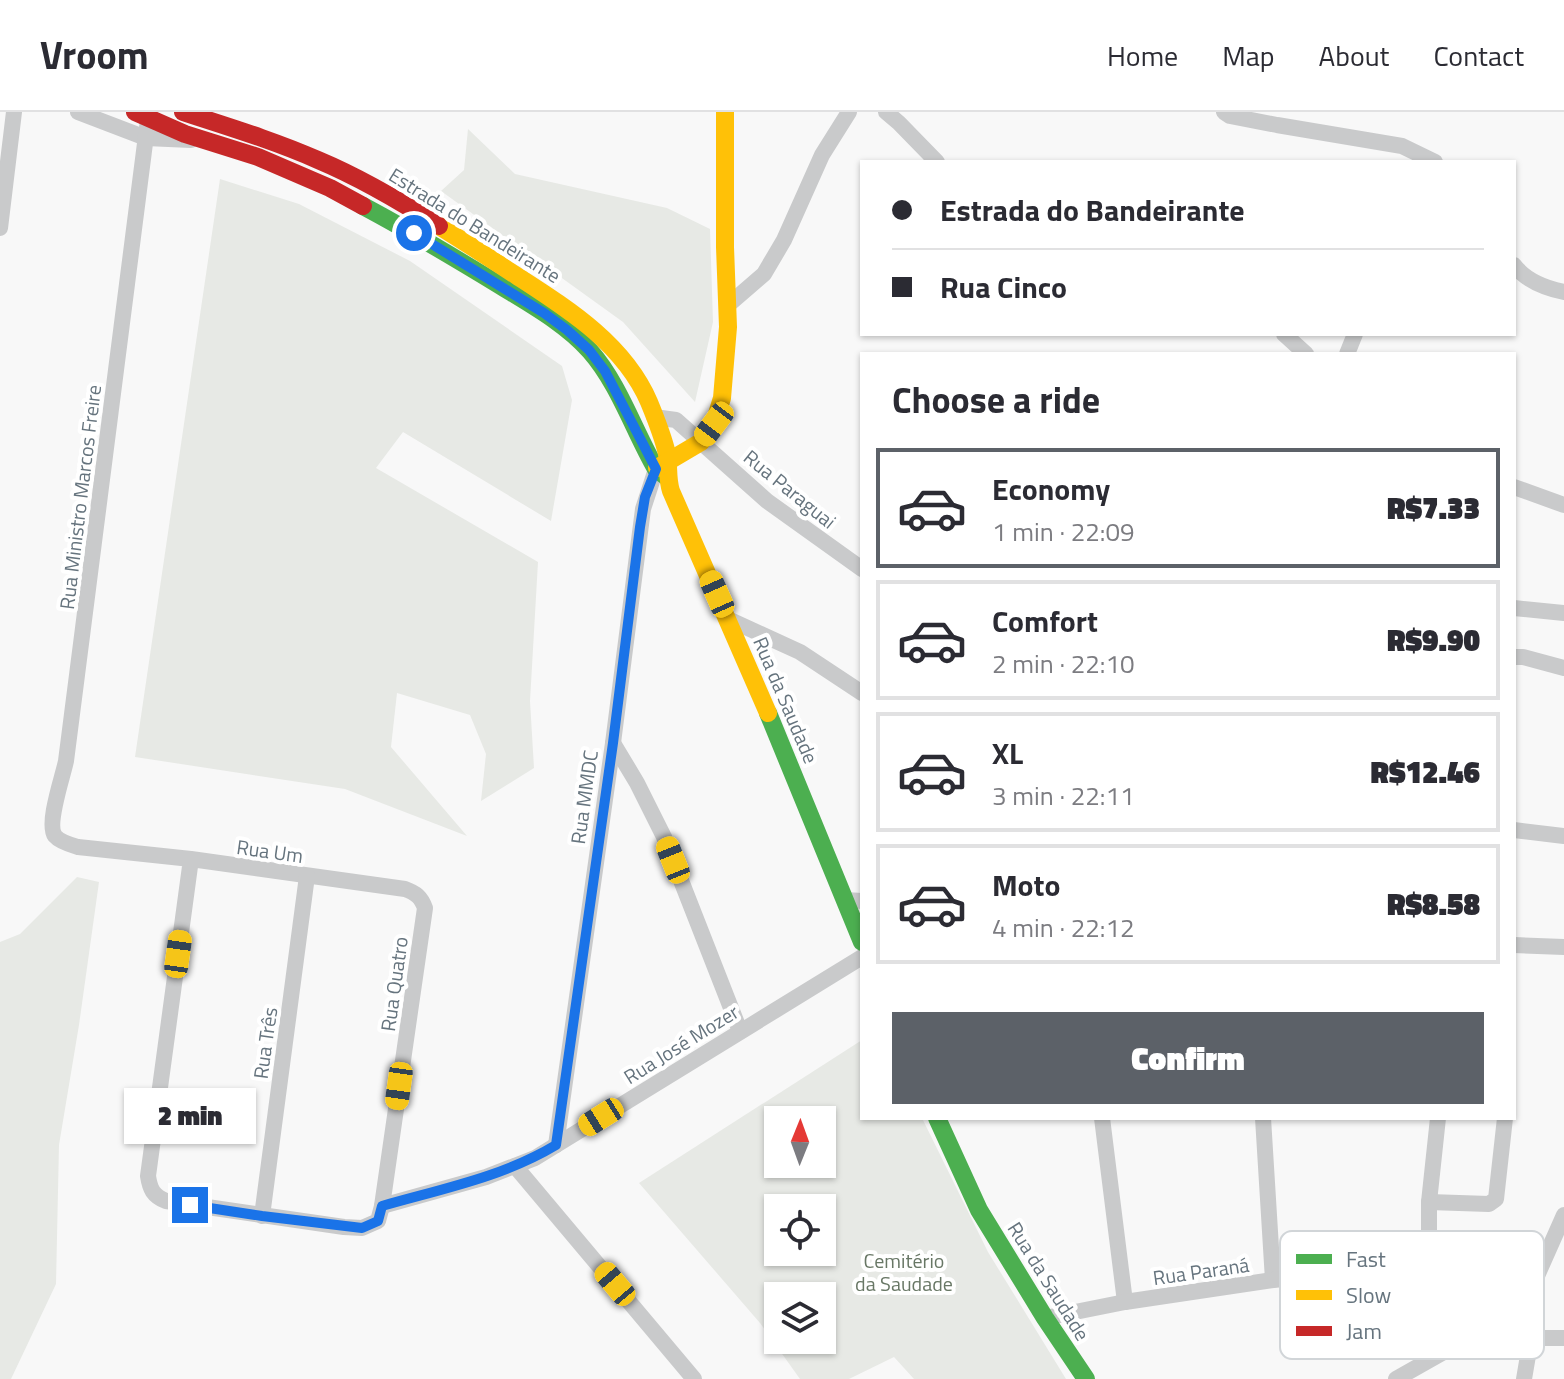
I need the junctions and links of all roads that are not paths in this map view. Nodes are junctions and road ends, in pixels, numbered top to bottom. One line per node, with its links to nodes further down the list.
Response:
1 (14, 112): 13 (street)
2 (78, 112): 9 (street)
3 (183, 112): 19 (main road, Estrada do Bandeirante)
4 (725, 112): 16 (main road)
5 (849, 112): 16 (street)
6 (886, 112): 11 (street)
7 (1224, 112): 12 (street)
8 (145, 114): 9 (street, Rua Ministro Marcos Freire); 10 (main road, Estrada do Bandeirante)
9 (146, 138): 10 (street); 34 (street, Rua Ministro Marcos Freire)
10 (203, 140): 21 (main road, Estrada do Bandeirante)
11 (935, 160)
12 (1431, 160)
13 (0, 228)
14 (1516, 268): 15 (street)
15 (1564, 292)
16 (727, 306): 20 (main road)
17 (1286, 336): 18 (street)
18 (1304, 352)
19 (654, 417): 20 (street, Rua Paraguai); 21 (main road, Estrada do Bandeirante)
20 (701, 442): 21 (main road); 24 (street, Rua Paraguai)
21 (663, 469): 27 (main road, Rua da Saudade); 31 (street, Rua MMDC)
22 (1516, 488): 23 (street)
23 (1564, 505)
24 (860, 568)
25 (1516, 608): 26 (street)
26 (1564, 613)
27 (728, 619): 30 (street); 37 (main road, Rua da Saudade)
28 (1516, 657): 29 (street)
29 (1564, 668)
30 (860, 692)
31 (613, 743): 43 (street); 49 (street, Rua MMDC)
32 (1516, 830): 33 (street)
33 (1564, 836)
34 (101, 850): 35 (street, Rua Um)
35 (191, 859): 36 (street, Rua Um); 54 (street)
36 (307, 876): 38 (street, Rua Um); 54 (street, Rua Três)
37 (854, 900): 39 (main road, Rua da Saudade)
38 (425, 908): 52 (street, Rua Quatro)
39 (860, 932)
40 (1516, 945): 41 (street)
41 (1564, 947)
42 (860, 958): 43 (street, Rua José Mozer)
43 (740, 1031): 49 (street, Rua José Mozer)
44 (938, 1120): 60 (main road, Rua da Saudade)
45 (1102, 1120): 59 (street)
46 (1263, 1120): 58 (street)
47 (1438, 1120): 51 (street)
48 (1505, 1120): 51 (street)
49 (556, 1145): 50 (street, Rua José Mozer)
50 (515, 1166): 52 (street, Rua José Mozer); 63 (street)
51 (1429, 1202): 55 (street)
52 (382, 1206): 54 (street)
53 (1564, 1215): 56 (street)
54 (262, 1216)
55 (1429, 1231)
56 (1544, 1260)
57 (1280, 1279): 58 (street, Rua Paraná)
58 (1273, 1280): 59 (street, Rua Paraná)
59 (1125, 1302): 60 (street, Rua Paraná)
60 (1045, 1318): 64 (main road, Rua da Saudade)
61 (1431, 1359): 65 (street)
62 (1527, 1359): 66 (street)
63 (694, 1379)
64 (1086, 1379)
65 (1396, 1379)
66 (1524, 1379)

